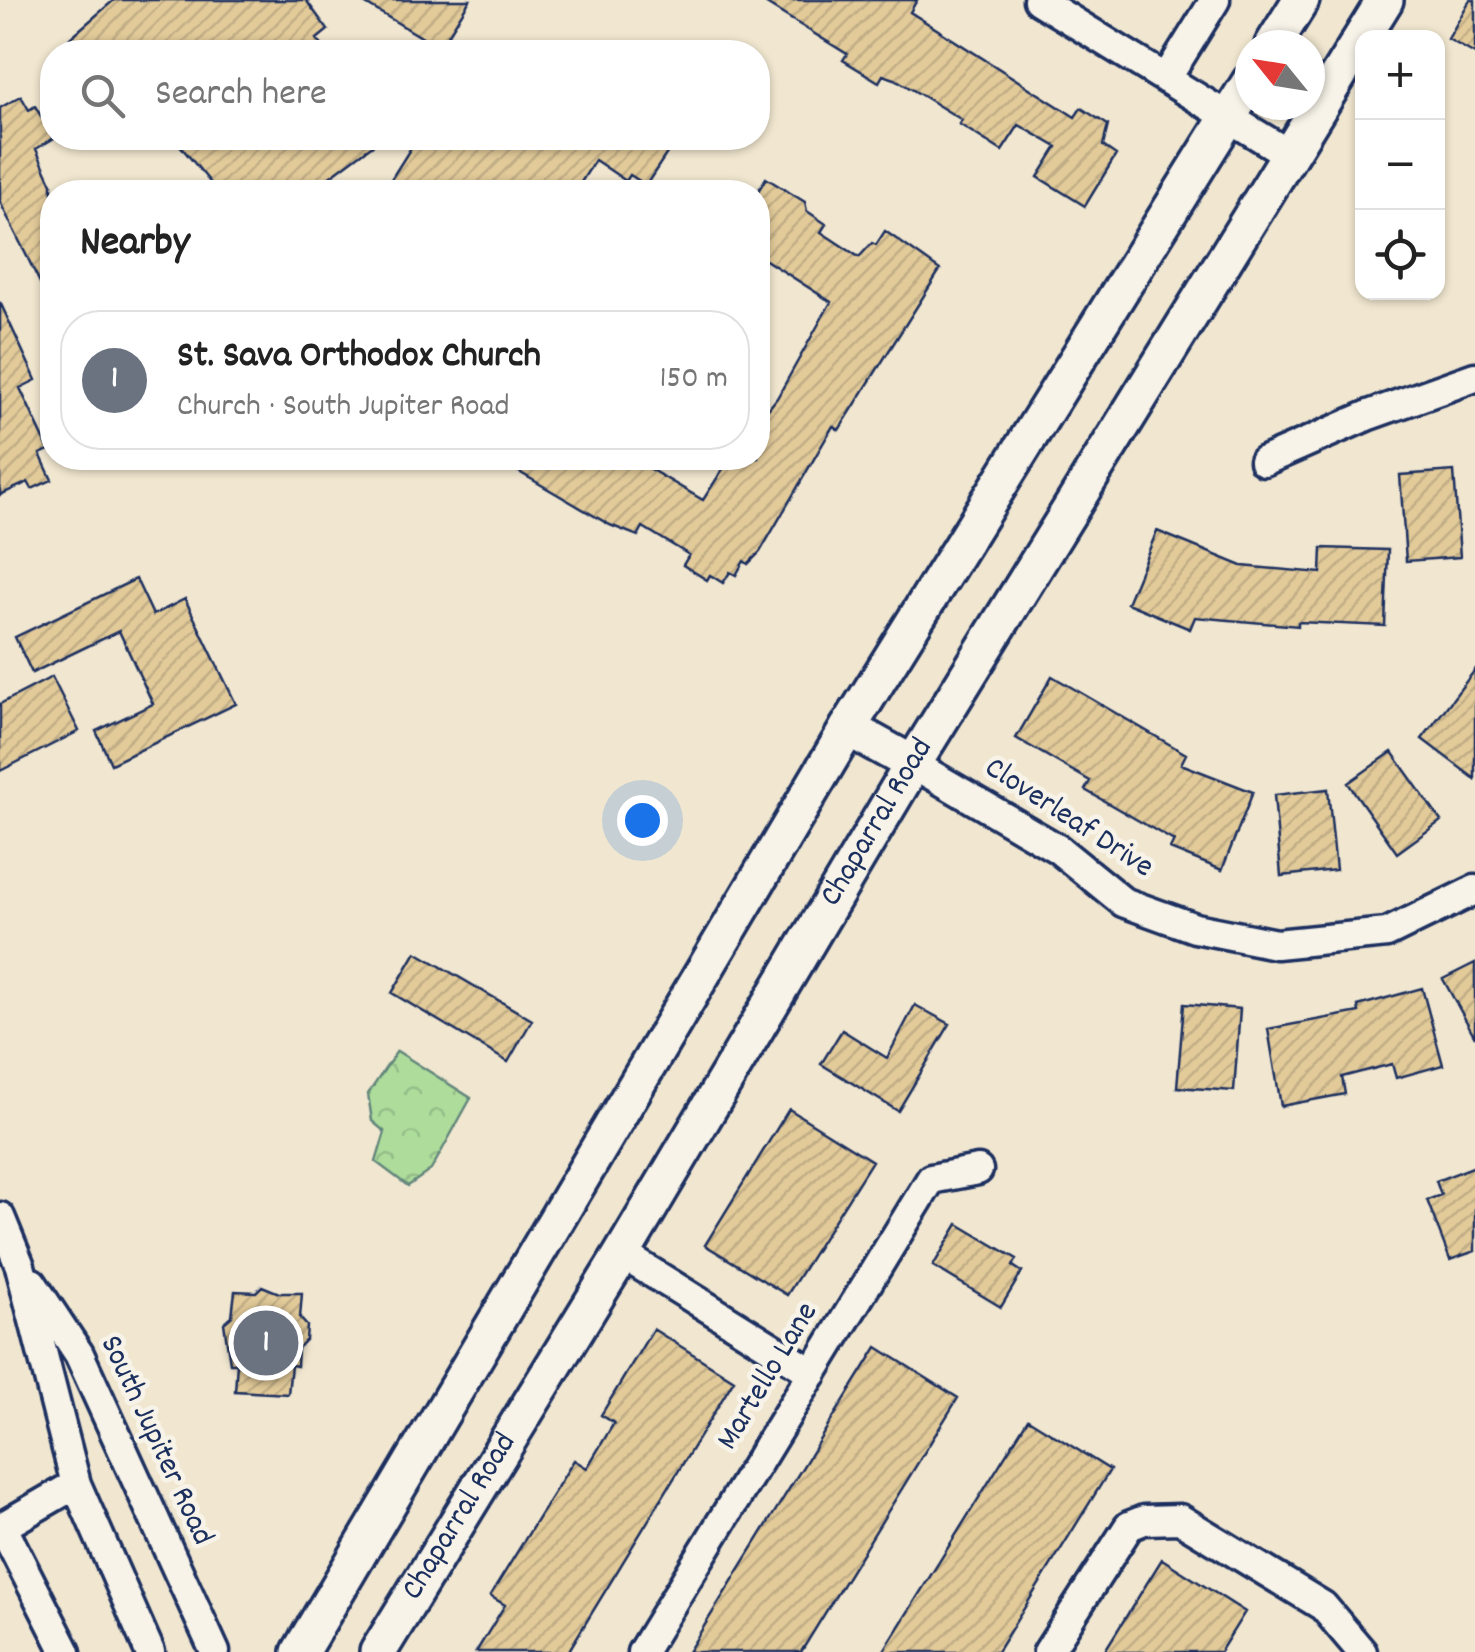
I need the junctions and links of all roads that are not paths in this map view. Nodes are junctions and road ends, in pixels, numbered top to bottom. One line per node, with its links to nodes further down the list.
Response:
1 (1038, 0): 6 (street)
2 (1215, 0): 6 (street)
3 (1302, 0): 5 (main road)
4 (1385, 0): 9 (main road, Chaparral Road)
5 (1283, 30)
6 (1166, 79): 8 (street)
7 (1235, 106): 8 (main road, Chaparral Road)
8 (1228, 117): 9 (street); 12 (main road, Chaparral Road)
9 (1290, 155): 13 (main road, Chaparral Road)
10 (1475, 377): 11 (street)
11 (1264, 461)
12 (848, 728): 13 (main road); 25 (main road, Chaparral Road)
13 (914, 764): 14 (street, Cloverleaf Drive); 17 (main road, Chaparral Road)
14 (1475, 890)
15 (978, 1170): 19 (street, Martello Lane)
16 (0, 1218): 18 (street, South Jupiter Road)
17 (622, 1254): 19 (street); 26 (main road, Chaparral Road)
18 (20, 1266): 20 (street, South Jupiter Road); 24 (street, South Jupiter Road)
19 (813, 1373): 27 (street, Martello Lane)
20 (76, 1484): 21 (street); 23 (street, South Jupiter Road)
21 (1, 1527): 22 (street)
22 (66, 1652)
23 (150, 1652)
24 (215, 1652)
25 (300, 1652)
26 (378, 1652)
27 (642, 1652)
28 (1048, 1652): 29 (street)
29 (1362, 1652)

